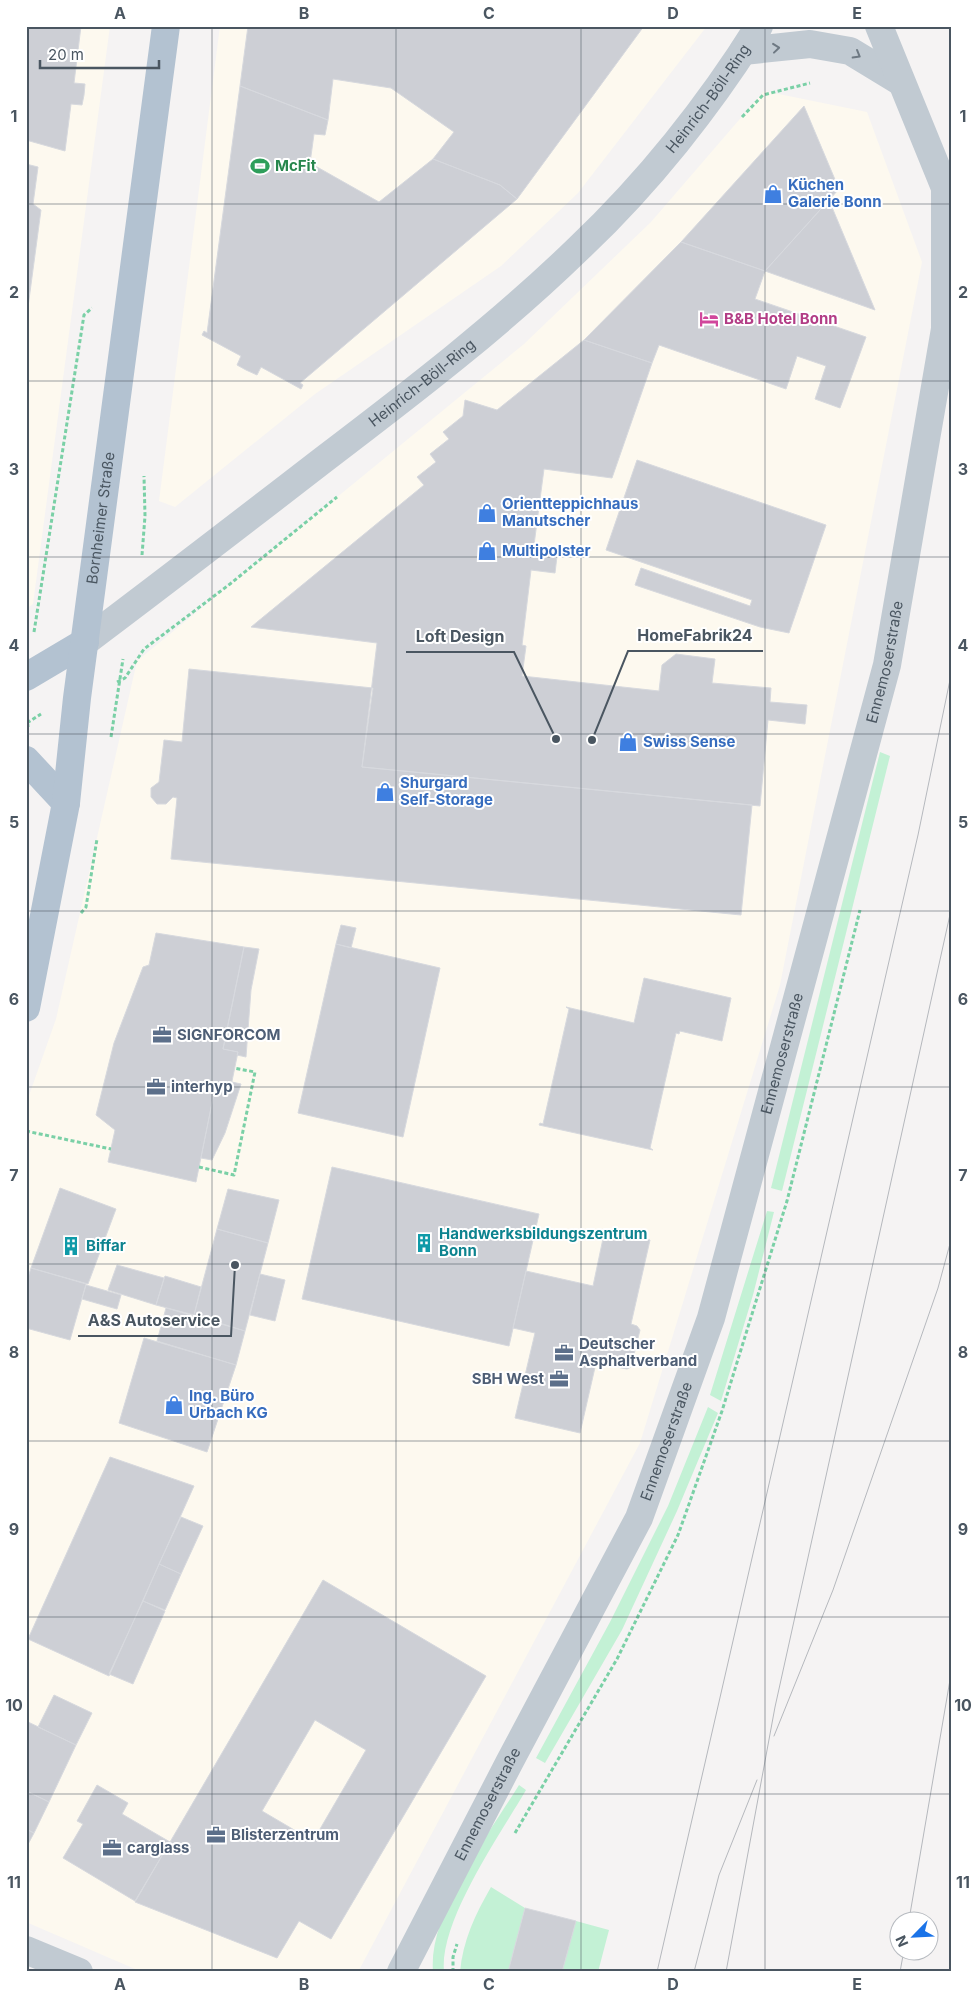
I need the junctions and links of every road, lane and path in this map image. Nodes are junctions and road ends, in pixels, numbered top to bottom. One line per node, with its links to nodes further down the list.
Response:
1 (166, 26): 6 (main road, Bornheimer Straße)
2 (759, 26): 4 (street, Heinrich-Böll-Ring)
3 (879, 26): 5 (street, Ennemoserstraße)
4 (743, 51): 5 (street, one-way to 5); 8 (street, Heinrich-Böll-Ring)
5 (901, 82): 22 (street, Ennemoserstraße)
6 (133, 270): 7 (path); 8 (main road, Bornheimer Straße)
7 (34, 624)
8 (85, 642): 9 (main road, Heinrich-Böll-Ring); 14 (main road, Bornheimer Straße)
9 (26, 676)
10 (27, 708): 12 (path)
11 (48, 710): 12 (path)
12 (27, 723)
13 (26, 760): 14 (main road)
14 (66, 803): 15 (main road, Bornheimer Straße)
15 (26, 1008)
16 (234, 1068): 19 (path)
17 (26, 1131): 18 (path)
18 (111, 1149)
19 (199, 1167)
20 (26, 1950): 21 (street)
21 (79, 1972)
22 (401, 1972)

